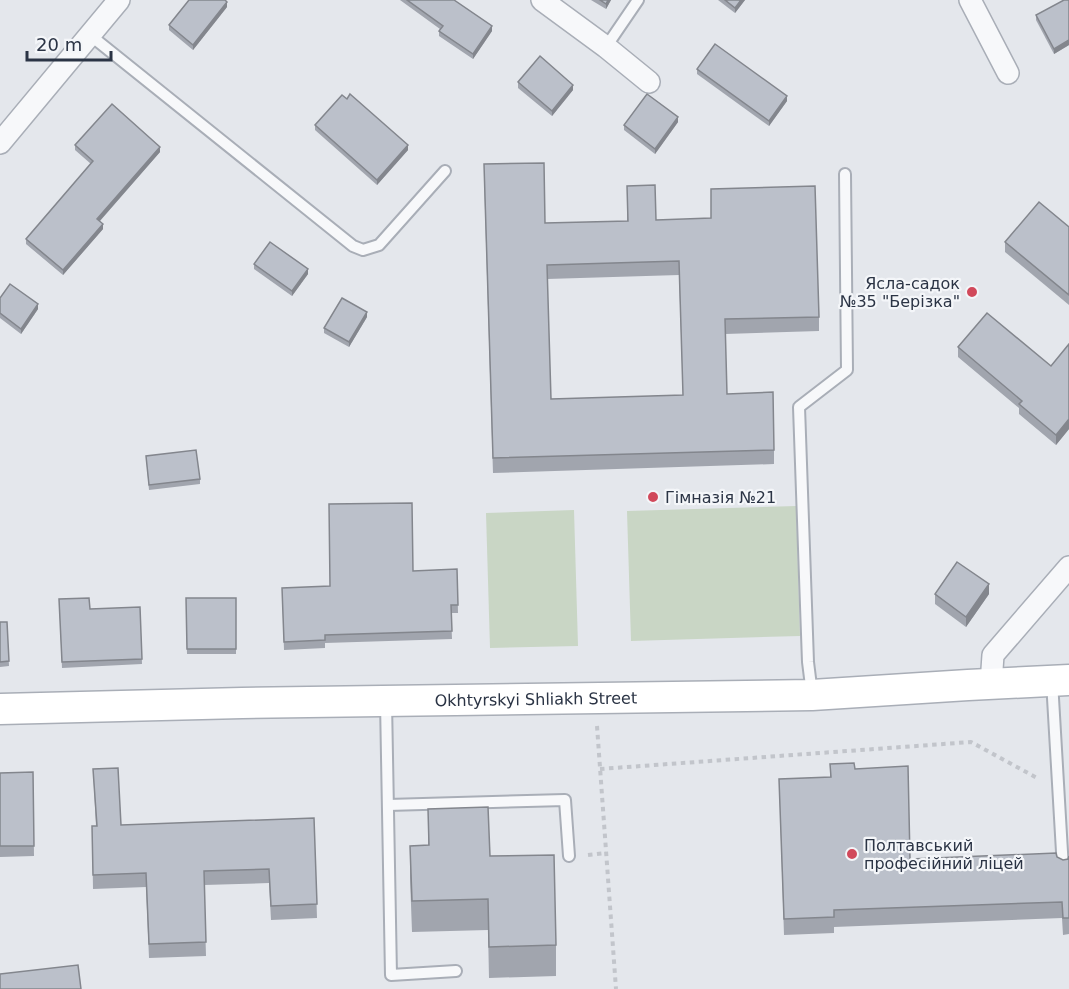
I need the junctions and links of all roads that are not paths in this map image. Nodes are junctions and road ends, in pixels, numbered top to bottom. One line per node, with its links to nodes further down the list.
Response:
1 (119, 0): 5 (street)
2 (542, 0): 6 (street)
3 (638, 0): 6 (lane)
4 (970, 0): 7 (street)
5 (90, 35): 9 (street); 10 (lane)
6 (606, 47): 8 (street)
7 (1008, 73)
8 (649, 82)
9 (0, 142)
10 (444, 171)
11 (845, 174): 15 (lane)
12 (1069, 567): 14 (street)
13 (1061, 681): 14 (main road, Okhtyrskyi Shliakh Street); 20 (lane)
14 (991, 684): 15 (main road, Okhtyrskyi Shliakh Street)
15 (812, 695): 16 (main road, Okhtyrskyi Shliakh Street)
16 (386, 702): 17 (main road, Okhtyrskyi Shliakh Street); 18 (lane)
17 (0, 709)
18 (388, 805): 19 (lane); 21 (lane)
19 (569, 856)
20 (1063, 869)
21 (456, 971)

